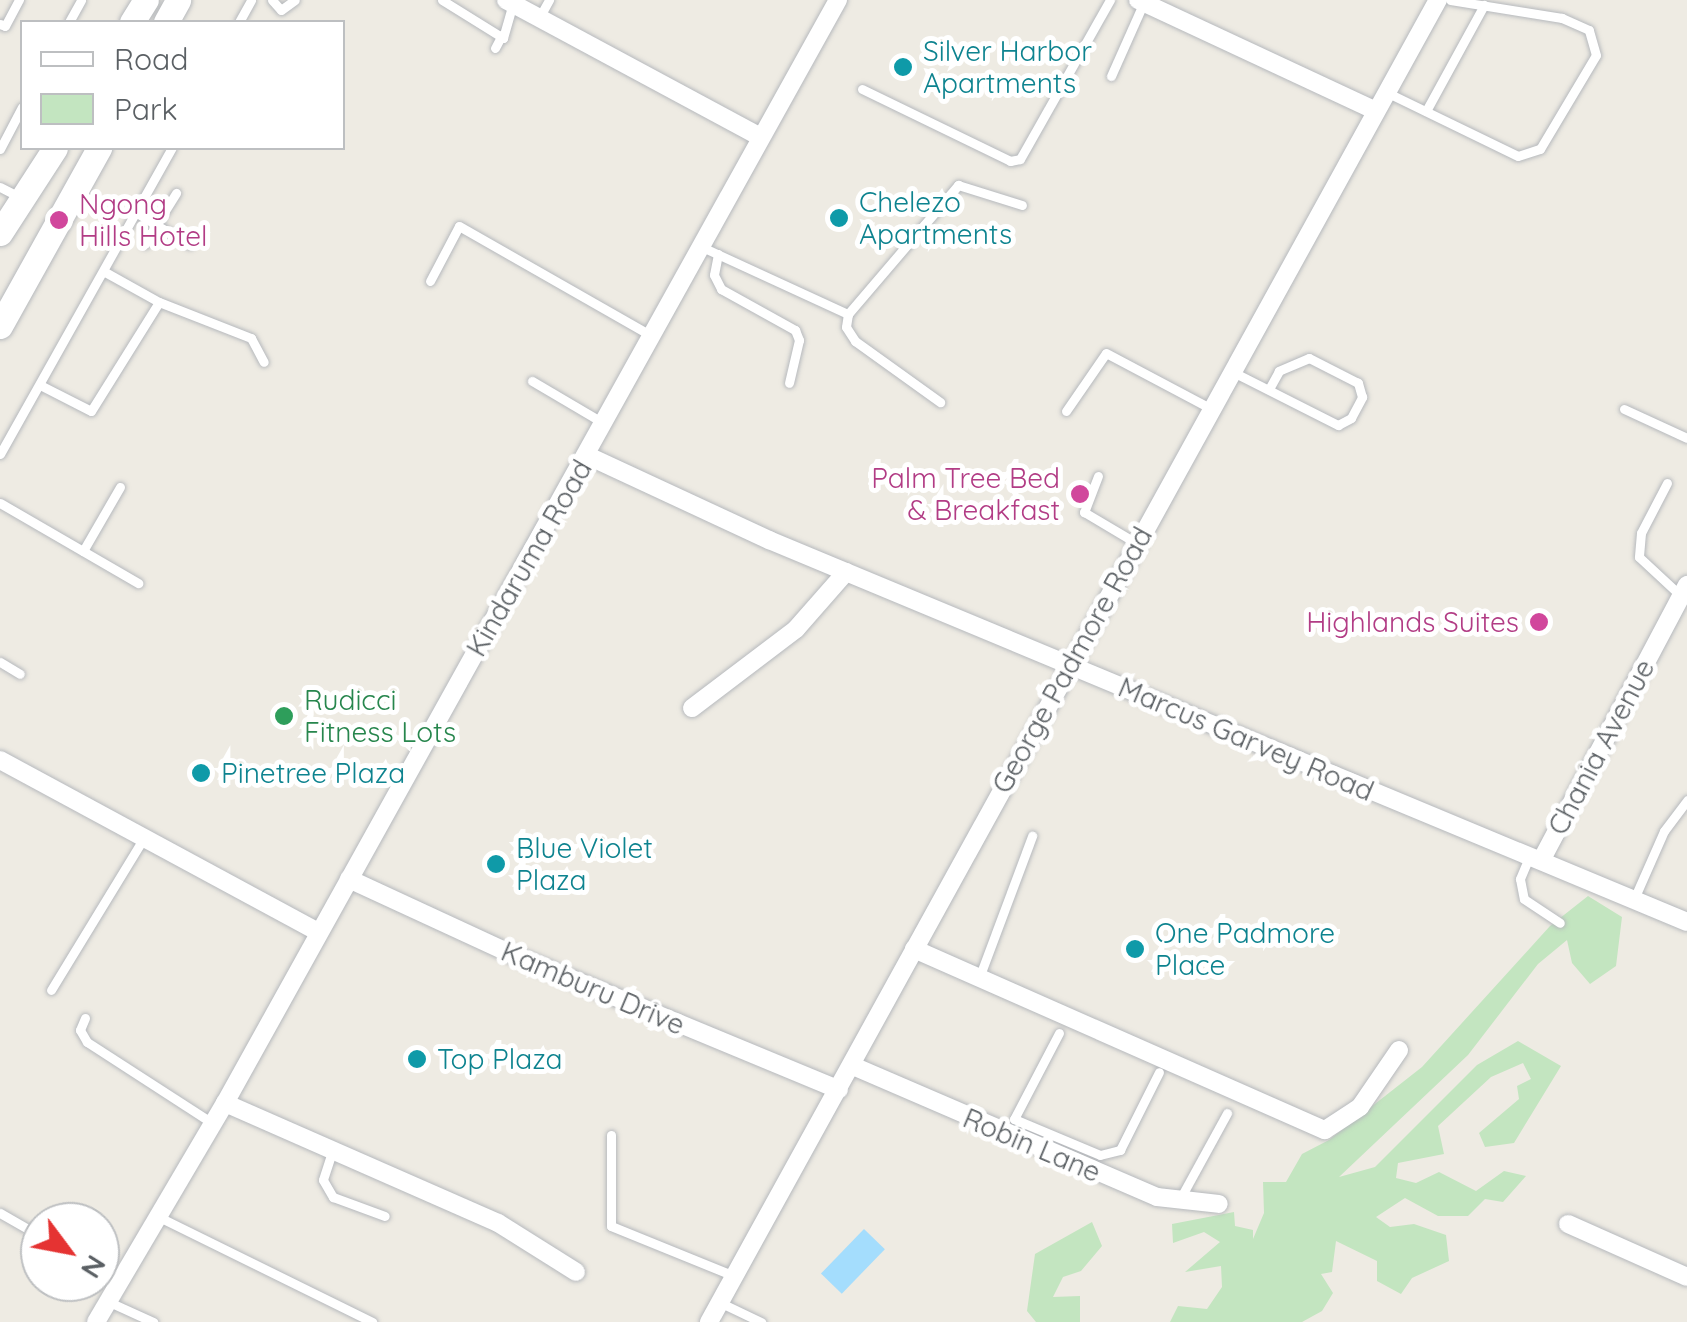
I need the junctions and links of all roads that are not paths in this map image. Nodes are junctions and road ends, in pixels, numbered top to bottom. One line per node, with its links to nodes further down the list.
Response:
1 (19, 0): 14 (lane)
2 (272, 0): 3 (lane)
3 (295, 0)
4 (442, 0): 15 (lane)
5 (549, 0): 13 (lane)
6 (838, 0): 24 (street, Kindaruma Road)
7 (1110, 0): 18 (lane)
8 (1438, 0): 19 (street, George Padmore Road)
9 (1450, 0): 12 (lane)
10 (1141, 1): 17 (lane); 20 (street)
11 (510, 2): 13 (street); 15 (lane)
12 (1484, 5): 22 (lane); 22 (lane)
13 (539, 18): 24 (street)
14 (0, 24)
15 (502, 35): 16 (lane)
16 (495, 48)
17 (1111, 76)
18 (862, 89)
19 (1386, 92): 20 (street, George Padmore Road); 22 (lane)
20 (1374, 110): 48 (street, George Padmore Road)
21 (20, 111): 23 (lane)
22 (1426, 112)
23 (3, 134): 25 (lane)
24 (760, 137): 37 (street, Kindaruma Road)
25 (0, 149)
26 (53, 150): 29 (main road)
27 (98, 150): 41 (main road)
28 (171, 150): 32 (lane)
29 (12, 193): 34 (main road)
30 (176, 193): 33 (lane)
31 (1022, 205): 44 (lane)
32 (137, 213): 33 (lane); 40 (lane)
33 (156, 224): 35 (lane); 36 (lane)
34 (0, 233)
35 (144, 244)
36 (190, 245)
37 (699, 246): 39 (lane); 46 (street, Kindaruma Road)
38 (0, 248): 41 (main road)
39 (718, 254): 44 (lane); 50 (lane)
40 (105, 272): 43 (lane); 51 (lane)
41 (28, 276): 45 (main road)
42 (430, 280): 46 (lane)
43 (159, 302): 47 (lane); 51 (lane)
44 (848, 314): 53 (lane)
45 (0, 326)
46 (650, 335): 57 (street, Kindaruma Road)
47 (264, 362)
48 (1230, 371): 52 (lane); 54 (street, George Padmore Road)
49 (532, 381): 57 (lane)
50 (789, 384)
51 (40, 385): 59 (lane)
52 (1269, 389): 52 (lane)
53 (940, 402)
54 (1210, 408): 56 (lane); 65 (street, George Padmore Road)
55 (1624, 408): 58 (lane)
56 (1066, 411)
57 (604, 423): 60 (street, Kindaruma Road)
58 (1687, 438)
59 (0, 454)
60 (588, 456): 67 (street, Marcus Garvey Road); 79 (street, Kindaruma Road)
61 (1098, 476): 65 (lane)
62 (1667, 483): 69 (lane)
63 (120, 488): 66 (lane)
64 (0, 503): 66 (lane)
65 (1136, 543): 71 (street, George Padmore Road)
66 (82, 550): 68 (lane)
67 (846, 572): 71 (street, Marcus Garvey Road); 73 (street)
68 (138, 583)
69 (1684, 590): 78 (street, Chania Avenue)
70 (0, 662): 72 (lane)
71 (1072, 666): 78 (street, Marcus Garvey Road); 84 (street, George Padmore Road)
72 (20, 674)
73 (692, 708)
74 (0, 760): 77 (street)
75 (1687, 800): 80 (lane)
76 (1032, 836): 85 (lane)
77 (143, 839): 83 (street); 86 (lane)
78 (1537, 854): 80 (street, Marcus Garvey Road); 82 (lane)
79 (350, 879): 83 (street, Kindaruma Road); 92 (street, Kamburu Drive)
80 (1634, 899): 81 (street, Marcus Garvey Road)
81 (1687, 922)
82 (1560, 923)
83 (318, 932): 93 (street, Kindaruma Road)
84 (914, 949): 85 (street); 90 (street, George Padmore Road)
85 (979, 978): 89 (street)
86 (51, 990)
87 (85, 1018): 95 (lane)
88 (1060, 1033): 96 (lane)
89 (1400, 1050)
90 (852, 1066): 92 (street, George Padmore Road); 96 (street, Robin Lane)
91 (1159, 1072): 96 (lane)
92 (839, 1090): 105 (street, George Padmore Road)
93 (225, 1103): 95 (street, Kindaruma Road); 98 (street)
94 (1227, 1113): 99 (lane)
95 (212, 1124): 101 (street, Kindaruma Road)
96 (1010, 1127): 99 (street, Robin Lane)
97 (611, 1135): 105 (lane)
98 (331, 1156): 102 (lane); 104 (street)
99 (1180, 1199): 100 (street, Robin Lane)
100 (1218, 1204)
101 (157, 1216): 107 (street, Kindaruma Road); 112 (lane)
102 (384, 1216)
103 (1568, 1224): 106 (street)
104 (576, 1272)
105 (734, 1276): 109 (street, George Padmore Road)
106 (1687, 1277)
107 (120, 1279)
108 (107, 1302): 110 (street, Kindaruma Road); 111 (lane)
109 (720, 1302): 113 (street, George Padmore Road); 114 (lane)
110 (96, 1322)
111 (153, 1322)
112 (372, 1322)
113 (709, 1322)
114 (760, 1322)

